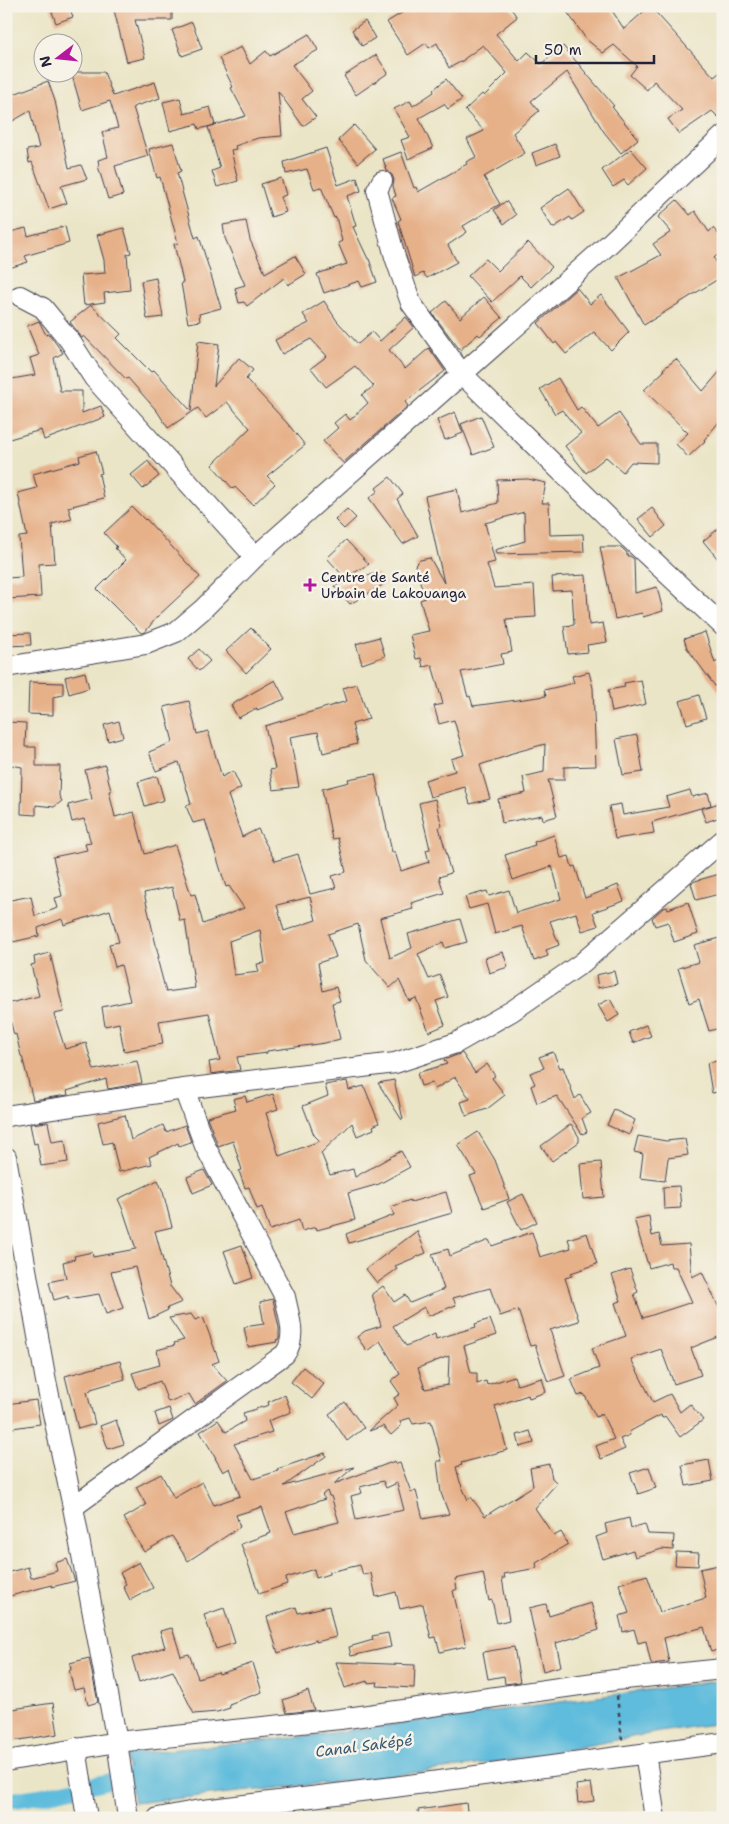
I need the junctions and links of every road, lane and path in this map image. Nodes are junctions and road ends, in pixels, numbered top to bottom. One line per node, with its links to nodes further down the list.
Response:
1 (723, 136): 4 (street)
2 (382, 181): 4 (street)
3 (20, 296): 5 (street)
4 (462, 374): 5 (street); 6 (street)
5 (255, 556): 7 (street)
6 (723, 626)
7 (6, 667)
8 (723, 840): 9 (street)
9 (184, 1088): 10 (street); 12 (street)
10 (6, 1116)
11 (6, 1157): 12 (street)
12 (73, 1507): 15 (street)
13 (723, 1669): 14 (street)
14 (615, 1680): 15 (street); 19 (path)
15 (117, 1742): 17 (street); 22 (street)
16 (723, 1744): 18 (street)
17 (76, 1748): 20 (street); 21 (street)
18 (645, 1753): 19 (street); 24 (street)
19 (624, 1757): 23 (street)
20 (6, 1761)
21 (86, 1818)
22 (128, 1818)
23 (158, 1818)
24 (655, 1818)

